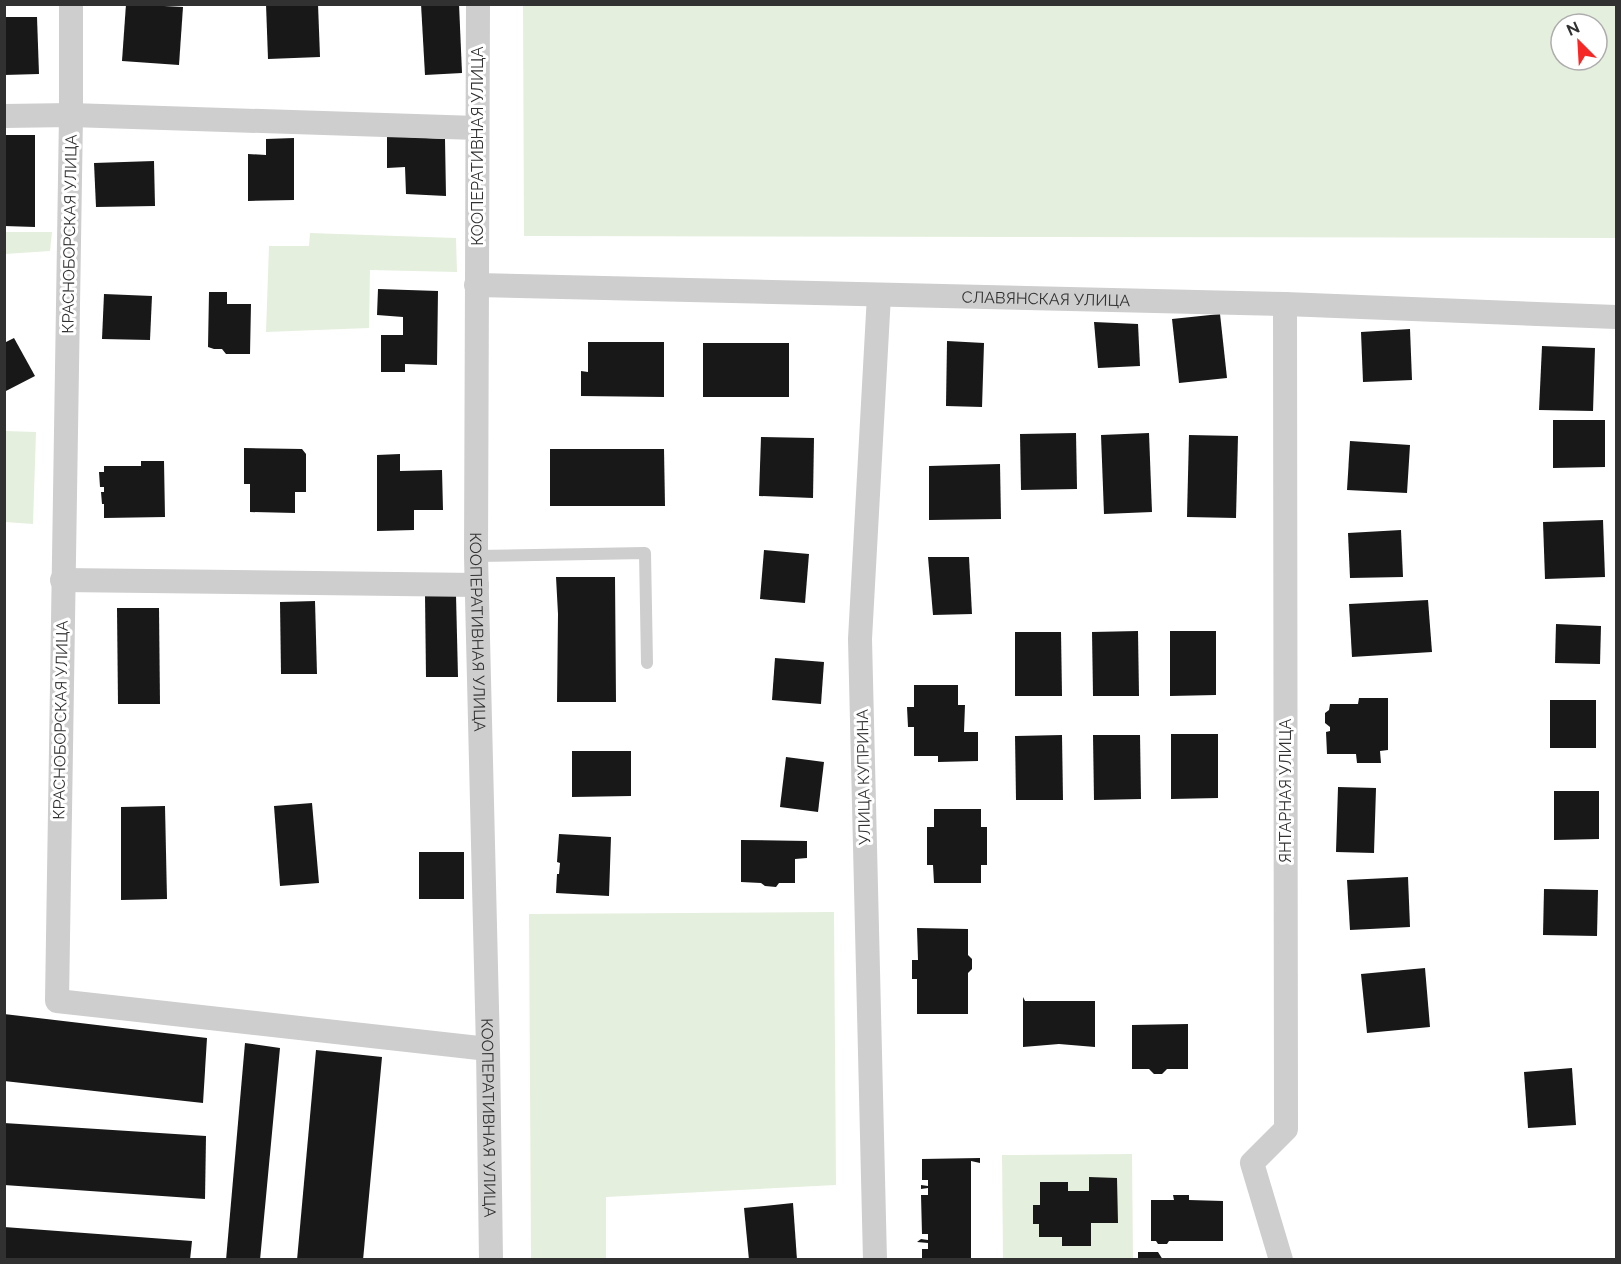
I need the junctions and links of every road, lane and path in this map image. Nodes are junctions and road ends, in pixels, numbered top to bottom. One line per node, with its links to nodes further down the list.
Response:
1 (70, 4): 3 (street, КРАСНОБОРСКАЯ УЛИЦА)
2 (478, 4): 5 (street, КООПЕРАТИВНАЯ УЛИЦА)
3 (71, 115): 4 (street); 5 (street); 11 (street, КРАСНОБОРСКАЯ УЛИЦА)
4 (4, 116)
5 (477, 128): 6 (street, КООПЕРАТИВНАЯ УЛИЦА)
6 (476, 285): 7 (street, СЛАВЯНСКАЯ УЛИЦА); 10 (street, КООПЕРАТИВНАЯ УЛИЦА)
7 (879, 295): 8 (street, СЛАВЯНСКАЯ УЛИЦА); 16 (street, УЛИЦА КУПРИНА)
8 (1285, 304): 9 (street, СЛАВЯНСКАЯ УЛИЦА); 17 (street, ЯНТАРНАЯ УЛИЦА)
9 (1617, 317)
10 (476, 556): 12 (street, КООПЕРАТИВНАЯ УЛИЦА); 13 (lane)
11 (62, 580): 12 (street); 14 (street, КРАСНОБОРСКАЯ УЛИЦА)
12 (477, 585): 14 (street, КООПЕРАТИВНАЯ УЛИЦА)
13 (647, 663)
14 (488, 1048): 15 (street, КООПЕРАТИВНАЯ УЛИЦА)
15 (491, 1260)
16 (875, 1260)
17 (1281, 1260)

